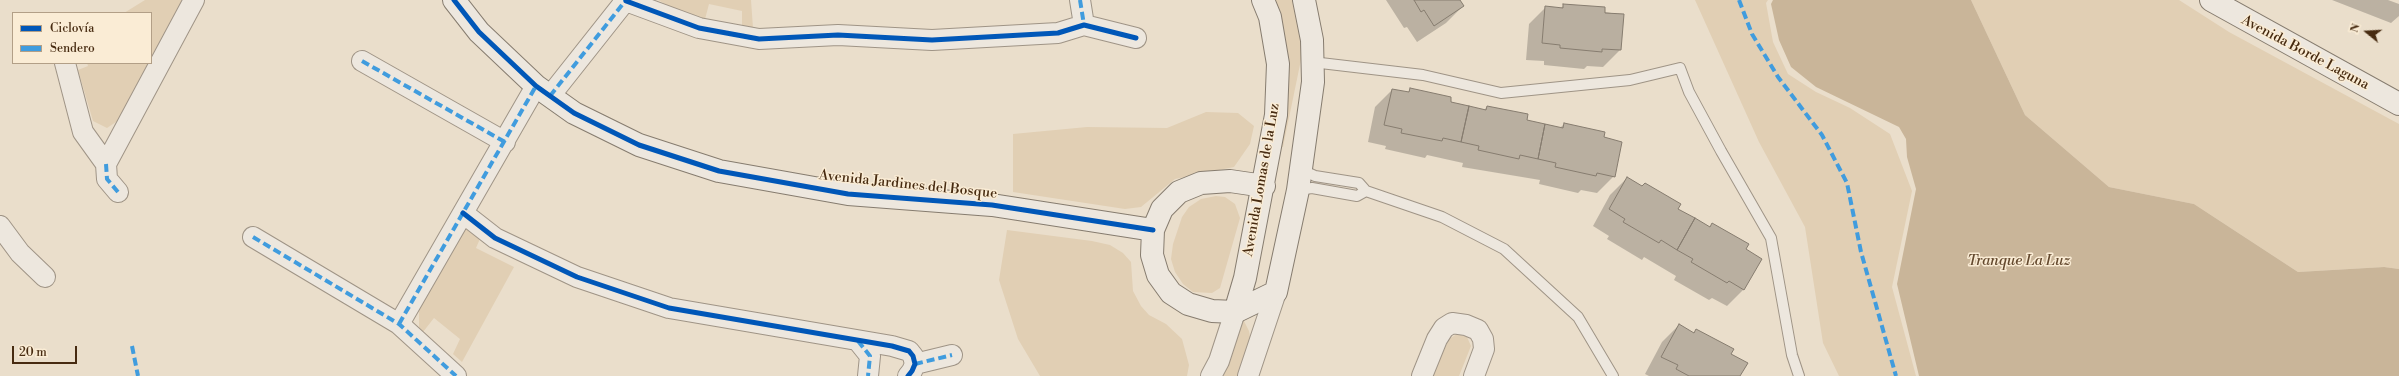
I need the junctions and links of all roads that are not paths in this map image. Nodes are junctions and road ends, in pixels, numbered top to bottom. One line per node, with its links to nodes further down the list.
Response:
1 (194, 0): 16 (street)
2 (454, 0): 13 (street, Avenida Jardines del Bosque)
3 (626, 0): 8 (street); 13 (street)
4 (1080, 0): 8 (street)
5 (1263, 0): 18 (street, Avenida Lomas de la Luz)
6 (1304, 0): 11 (street)
7 (2211, 0): 14 (street, Avenida Borde Laguna)
8 (1084, 25): 9 (street)
9 (1136, 38)
10 (362, 61): 15 (street)
11 (1312, 62): 17 (street); 39 (lane)
12 (65, 64): 16 (street)
13 (543, 91): 15 (street); 23 (street, Avenida Jardines del Bosque)
14 (2399, 104)
15 (505, 142): 21 (street)
16 (106, 164): 20 (street)
17 (1300, 180): 19 (lane); 19 (lane); 26 (street)
18 (1264, 186): 23 (street); 27 (street, Avenida Lomas de la Luz)
19 (1366, 191): 38 (lane)
20 (118, 192)
21 (463, 213): 28 (street); 29 (street)
22 (0, 226): 25 (street)
23 (1153, 230): 27 (street)
24 (253, 237): 28 (street)
25 (45, 277)
26 (1276, 292): 27 (street); 35 (street)
27 (1235, 312): 34 (street, Avenida Lomas de la Luz)
28 (399, 324): 32 (street)
29 (858, 341): 31 (street); 33 (street)
30 (952, 355): 31 (street)
31 (911, 370)
32 (456, 376)
33 (868, 376)
34 (1211, 376)
35 (1248, 376)
36 (1422, 376): 37 (street)
37 (1474, 376)
38 (1613, 376)
39 (1799, 376)

